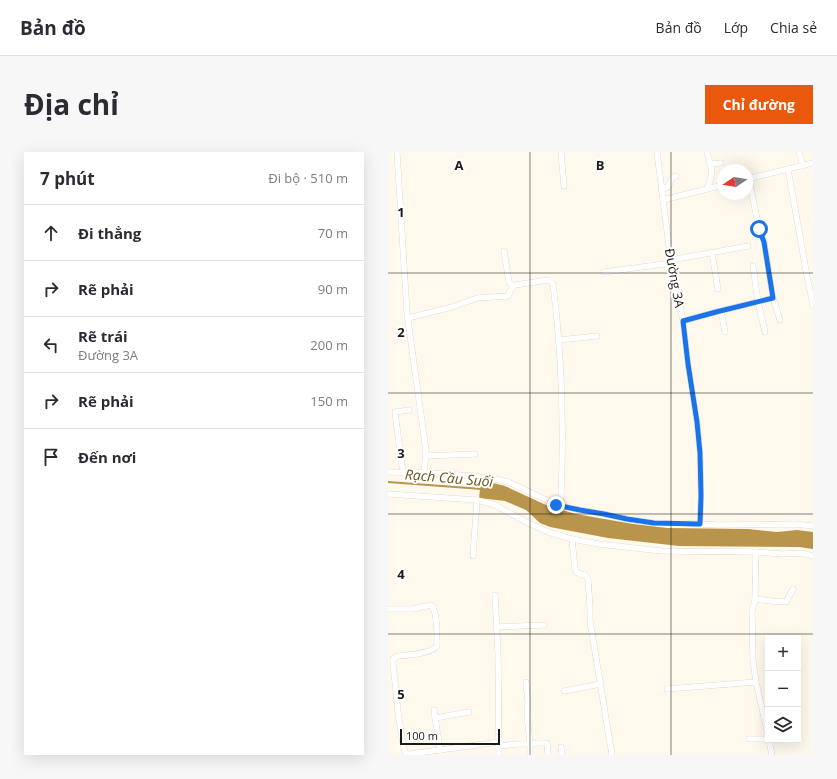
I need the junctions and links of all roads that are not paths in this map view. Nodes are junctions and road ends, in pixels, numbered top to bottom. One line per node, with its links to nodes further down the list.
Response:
1 (397, 152): 31 (street)
2 (561, 152): 13 (street)
3 (657, 152): 16 (street, Đường 3A)
4 (707, 152): 8 (street)
5 (799, 152): 9 (street)
6 (721, 163): 8 (street)
7 (813, 163): 9 (street)
8 (710, 164): 15 (street)
9 (803, 166): 10 (street)
10 (788, 169): 12 (street); 29 (street)
11 (676, 176): 16 (street)
12 (753, 178)
13 (564, 186)
14 (717, 186): 15 (street)
15 (707, 189): 17 (street)
16 (661, 190): 17 (street, Đường 3A)
17 (663, 200): 22 (street, Đường 3A)
18 (753, 200): 27 (street)
19 (748, 246): 21 (street)
20 (504, 251): 25 (street)
21 (712, 253): 22 (street); 26 (street)
22 (672, 261): 24 (street); 33 (street, Đường 3A)
23 (753, 266): 28 (street)
24 (604, 272)
25 (513, 286): 31 (street); 37 (street)
26 (718, 289)
27 (773, 298): 28 (street); 32 (street)
28 (758, 302): 30 (street); 35 (street)
29 (813, 305)
30 (721, 311): 33 (street); 34 (street)
31 (408, 318): 40 (street)
32 (780, 320)
33 (683, 321): 47 (street, Đường 3A)
34 (725, 332)
35 (765, 332)
36 (597, 336): 37 (street)
37 (559, 340): 46 (street)
38 (409, 410): 42 (street)
39 (475, 454): 40 (street)
40 (426, 456): 43 (street)
41 (388, 472): 42 (street)
42 (403, 473): 43 (street)
43 (424, 473): 46 (street)
44 (388, 494): 45 (street)
45 (477, 500): 49 (street); 51 (street)
46 (556, 505): 47 (street)
47 (700, 524): 48 (street)
48 (813, 526)
49 (572, 539): 50 (street); 61 (street)
50 (756, 552): 52 (street); 55 (street)
51 (473, 556)
52 (813, 556)
53 (793, 589): 55 (street)
54 (495, 595): 58 (street)
55 (754, 598): 60 (street)
56 (388, 609): 75 (street)
57 (544, 625): 58 (street)
58 (496, 628): 71 (street)
59 (526, 682): 72 (street)
60 (756, 682): 62 (street); 67 (street)
61 (601, 684): 63 (street); 80 (street)
62 (667, 689)
63 (564, 691)
64 (434, 710): 66 (street)
65 (470, 712): 66 (street)
66 (436, 718): 74 (street)
67 (765, 722)
68 (749, 739): 69 (street)
69 (765, 740)
70 (770, 743): 81 (street)
71 (499, 744): 72 (street); 74 (street); 76 (street)
72 (530, 744): 77 (street); 78 (street)
73 (561, 747): 79 (street)
74 (440, 750): 75 (street)
75 (413, 754)
76 (499, 755)
77 (530, 755)
78 (548, 755)
79 (562, 755)
80 (612, 755)
81 (772, 755)

